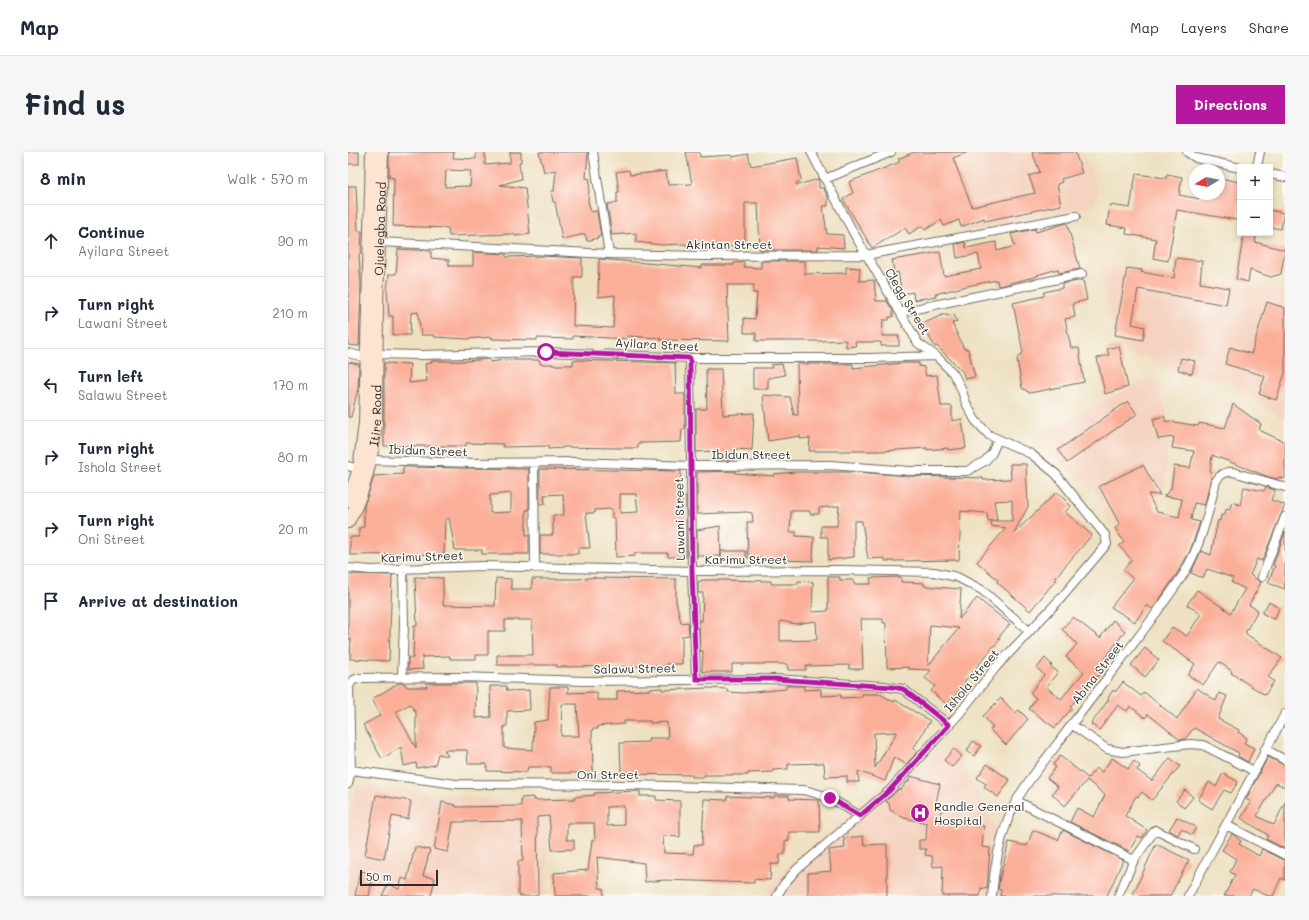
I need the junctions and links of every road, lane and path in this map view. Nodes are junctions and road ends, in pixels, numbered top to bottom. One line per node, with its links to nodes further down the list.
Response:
1 (372, 152): 18 (main road, Ojuelegba Road)
2 (382, 152): 14 (main road, Ojuelegba Road)
3 (593, 152): 15 (street)
4 (811, 152): 12 (street, Clegg Street)
5 (891, 152): 12 (street)
6 (1187, 152): 9 (street)
7 (1260, 152): 8 (street)
8 (1258, 164)
9 (1237, 167)
10 (1273, 175): 11 (street)
11 (1285, 177)
12 (826, 178): 16 (street, Clegg Street)
13 (1076, 216): 16 (street, Akintan Street)
14 (379, 242): 15 (street, Akintan Street); 18 (main road, Ojuelegba Road)
15 (609, 254): 16 (street, Akintan Street)
16 (866, 255): 19 (street, Clegg Street)
17 (1082, 274): 19 (street)
18 (372, 305): 21 (main road, Itire Road)
19 (901, 312): 22 (street, Clegg Street)
20 (348, 353): 21 (street, Ayilara Street)
21 (372, 356): 23 (street, Ayilara Street); 25 (main road, Itire Road); 28 (main road, Itire Road)
22 (936, 356): 23 (street, Ayilara Street); 24 (street, Clegg Street)
23 (690, 358): 27 (street, Lawani Street)
24 (998, 440): 27 (street, Ibidun Street); 33 (street, Clegg Street)
25 (370, 460): 26 (street, Ibidun Street); 32 (main road, Itire Road)
26 (534, 463): 27 (street, Ibidun Street); 36 (street)
27 (690, 466): 37 (street, Lawani Street)
28 (354, 468): 30 (main road, Itire Road)
29 (1285, 487): 44 (street, Abina Street)
30 (348, 501)
31 (1285, 517): 38 (street)
32 (348, 522)
33 (1107, 539): 39 (street, Ishola Street)
34 (348, 568): 35 (street, Karimu Street)
35 (403, 568): 36 (street, Karimu Street); 40 (street)
36 (535, 568): 37 (street, Karimu Street)
37 (692, 571): 39 (street, Karimu Street); 41 (street, Lawani Street)
38 (1262, 577)
39 (1029, 631): 45 (street, Ishola Street)
40 (402, 677): 41 (street, Salawu Street); 42 (street, Salawu Street)
41 (696, 679): 45 (street, Salawu Street)
42 (349, 698): 48 (street, Salawu Street)
43 (1285, 714): 46 (street)
44 (1071, 724): 49 (street); 51 (street, Abina Street)
45 (949, 725): 52 (street, Ishola Street)
46 (1265, 749): 47 (street); 49 (street)
47 (1285, 760)
48 (351, 770): 50 (street, Salawu Street); 52 (street, Oni Street)
49 (1254, 771): 53 (street)
50 (348, 784)
51 (1017, 800): 56 (street); 58 (street, Abina Street)
52 (860, 816): 57 (street, Ishola Street)
53 (1226, 825): 55 (street); 60 (street)
54 (1194, 849): 56 (street)
55 (1285, 855)
56 (1134, 860): 59 (street)
57 (777, 896)
58 (992, 896)
59 (1118, 896)
60 (1188, 896)

